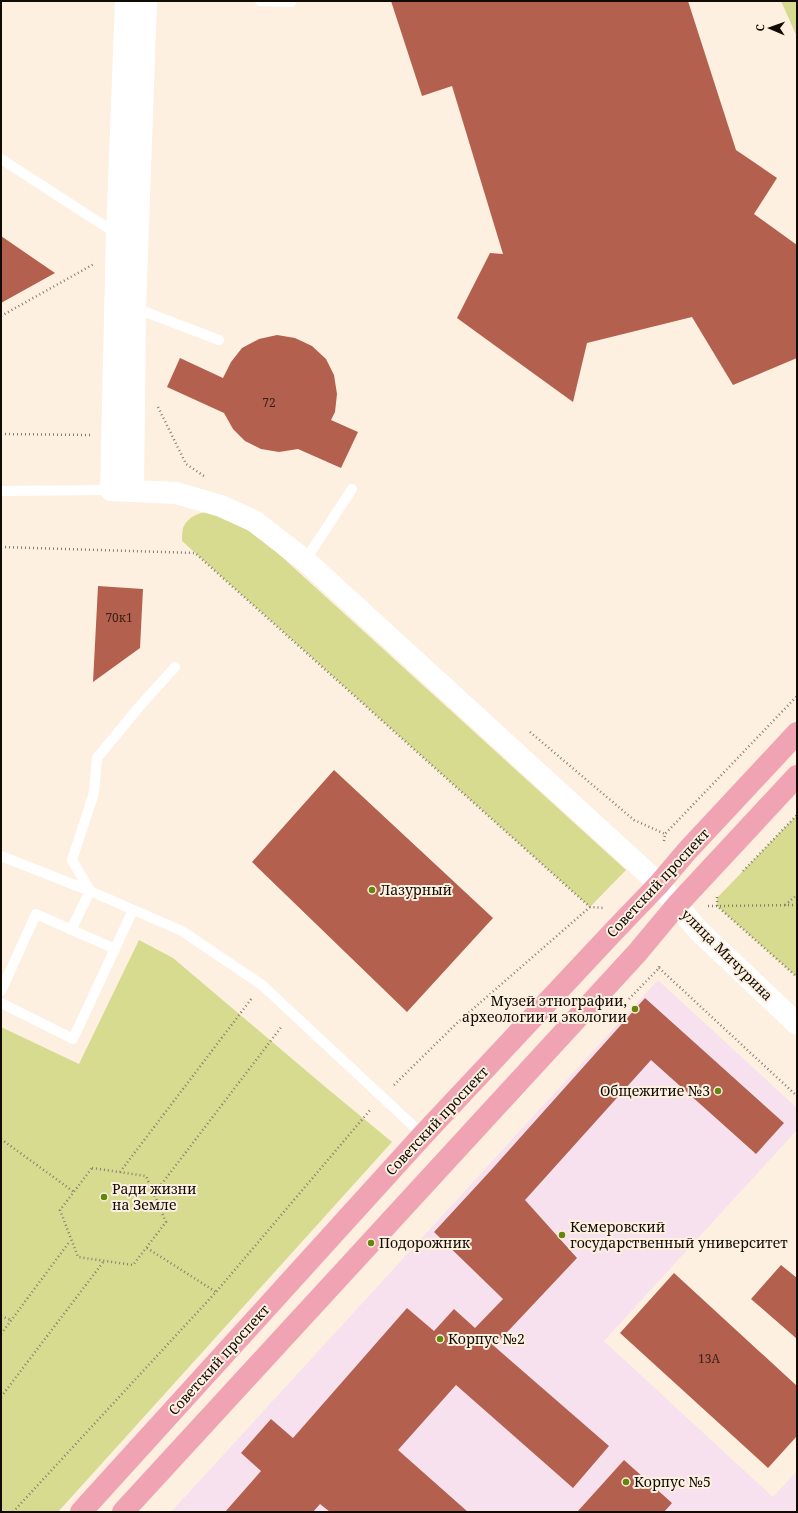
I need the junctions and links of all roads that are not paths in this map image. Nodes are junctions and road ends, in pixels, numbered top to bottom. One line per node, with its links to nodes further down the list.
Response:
1 (126, 1): 6 (main road)
2 (146, 1): 7 (main road)
3 (260, 1): 4 (lane)
4 (291, 2)
5 (1, 159): 6 (lane)
6 (117, 234): 10 (main road)
7 (135, 308): 8 (lane); 12 (main road)
8 (219, 340)
9 (352, 489): 13 (lane)
10 (111, 490): 11 (lane); 12 (main road, улица Мичурина)
11 (1, 491)
12 (133, 491): 13 (main road, улица Мичурина)
13 (307, 562): 18 (main road, улица Мичурина)
14 (175, 667): 19 (lane)
15 (797, 733): 18 (main road, Советский проспект)
16 (797, 776): 20 (main road, Советский проспект)
17 (2, 860): 19 (lane)
18 (659, 884): 20 (main road, улица Мичурина); 27 (main road, Советский проспект)
19 (90, 890): 21 (lane); 22 (lane)
20 (677, 905): 26 (main road, улица Мичурина); 29 (main road, Советский проспект)
21 (133, 910): 23 (lane); 27 (lane)
22 (71, 930): 23 (lane); 24 (lane)
23 (115, 949): 25 (lane)
24 (1, 991)
25 (1, 1003)
26 (797, 1024)
27 (423, 1135): 28 (main road, Советский проспект)
28 (81, 1512)
29 (123, 1512)

